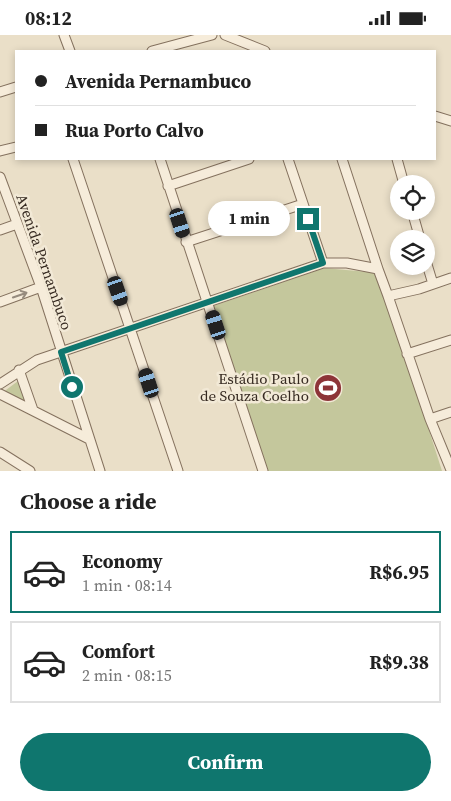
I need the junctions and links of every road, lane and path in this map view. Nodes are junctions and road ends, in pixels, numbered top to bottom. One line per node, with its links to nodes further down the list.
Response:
1 (64, 35): 5 (street)
2 (212, 35): 6 (street)
3 (224, 35): 4 (street)
4 (239, 41): 7 (street); 8 (street)
5 (70, 50)
6 (156, 50)
7 (242, 50)
8 (262, 50)
9 (15, 87): 10 (street)
10 (0, 92)
11 (436, 116): 12 (street)
12 (451, 121)
13 (15, 147): 14 (street)
14 (0, 151)
15 (73, 160): 37 (street)
16 (160, 160): 23 (street)
17 (246, 160): 23 (street)
18 (288, 160): 24 (street)
19 (342, 160): 29 (street)
20 (398, 160): 21 (street)
21 (402, 175)
22 (0, 177): 25 (street, Avenida Pernambuco)
23 (168, 186): 27 (street)
24 (303, 204): 27 (street); 28 (street)
25 (17, 224): 26 (street); 33 (street, Avenida Pernambuco)
26 (0, 230)
27 (186, 242): 36 (street)
28 (323, 263): 29 (street); 36 (street)
29 (378, 269): 34 (street)
30 (430, 275): 32 (street)
31 (451, 278): 32 (street)
32 (433, 284): 34 (street)
33 (41, 287): 35 (street, one-way to 33); 39 (street, Avenida Pernambuco)
34 (388, 295): 40 (street)
35 (0, 301)
36 (208, 303): 37 (street); 53 (street)
37 (131, 329): 39 (street); 52 (street)
38 (451, 340): 40 (street)
39 (61, 352): 41 (street); 47 (street, Avenida Pernambuco)
40 (407, 354): 46 (street)
41 (19, 371): 42 (street); 44 (street)
42 (0, 384)
43 (0, 394): 44 (street)
44 (33, 410): 47 (street)
45 (451, 412): 46 (street)
46 (430, 419): 49 (street)
47 (89, 439): 51 (street, Avenida Pernambuco)
48 (0, 452): 50 (street)
49 (451, 470)
50 (30, 471)
51 (100, 471)
52 (178, 471)
53 (263, 471)

